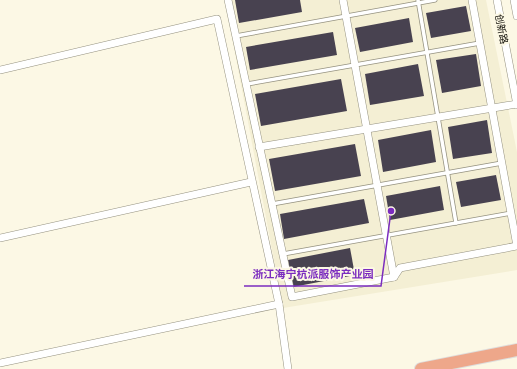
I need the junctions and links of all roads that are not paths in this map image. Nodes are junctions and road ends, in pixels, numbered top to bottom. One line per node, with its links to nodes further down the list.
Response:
1 (228, 0): 10 (street)
2 (343, 0): 8 (street)
3 (435, 0): 7 (lane)
4 (472, 0): 11 (street)
5 (497, 0): 16 (street, 创新路)
6 (514, 0): 9 (street, 创新路)
7 (418, 2): 8 (lane); 12 (lane)
8 (346, 16): 10 (lane); 13 (street)
9 (517, 16)
10 (236, 36): 15 (street)
11 (480, 43): 12 (lane); 17 (street)
12 (427, 53): 13 (lane); 18 (lane)
13 (355, 65): 15 (lane); 19 (street)
14 (0, 70): 23 (street)
15 (246, 84): 20 (street)
16 (517, 104): 17 (street)
17 (492, 108): 18 (street); 21 (street)
18 (438, 117): 19 (street); 22 (lane)
19 (366, 129): 20 (street); 24 (street)
20 (259, 146): 25 (street)
21 (502, 163): 22 (lane); 26 (street)
22 (447, 173): 24 (lane); 27 (lane)
23 (251, 182): 29 (street); 32 (street)
24 (377, 185): 25 (lane); 28 (street)
25 (272, 204): 30 (street)
26 (511, 213): 27 (lane); 31 (street)
27 (456, 223): 28 (lane)
28 (386, 235): 30 (lane); 31 (street)
29 (0, 238)
30 (283, 254): 31 (street)
31 (394, 277)
32 (280, 304): 34 (street); 35 (street)
33 (517, 350): 36 (highway)
34 (0, 363)
35 (288, 369)
36 (421, 369)

